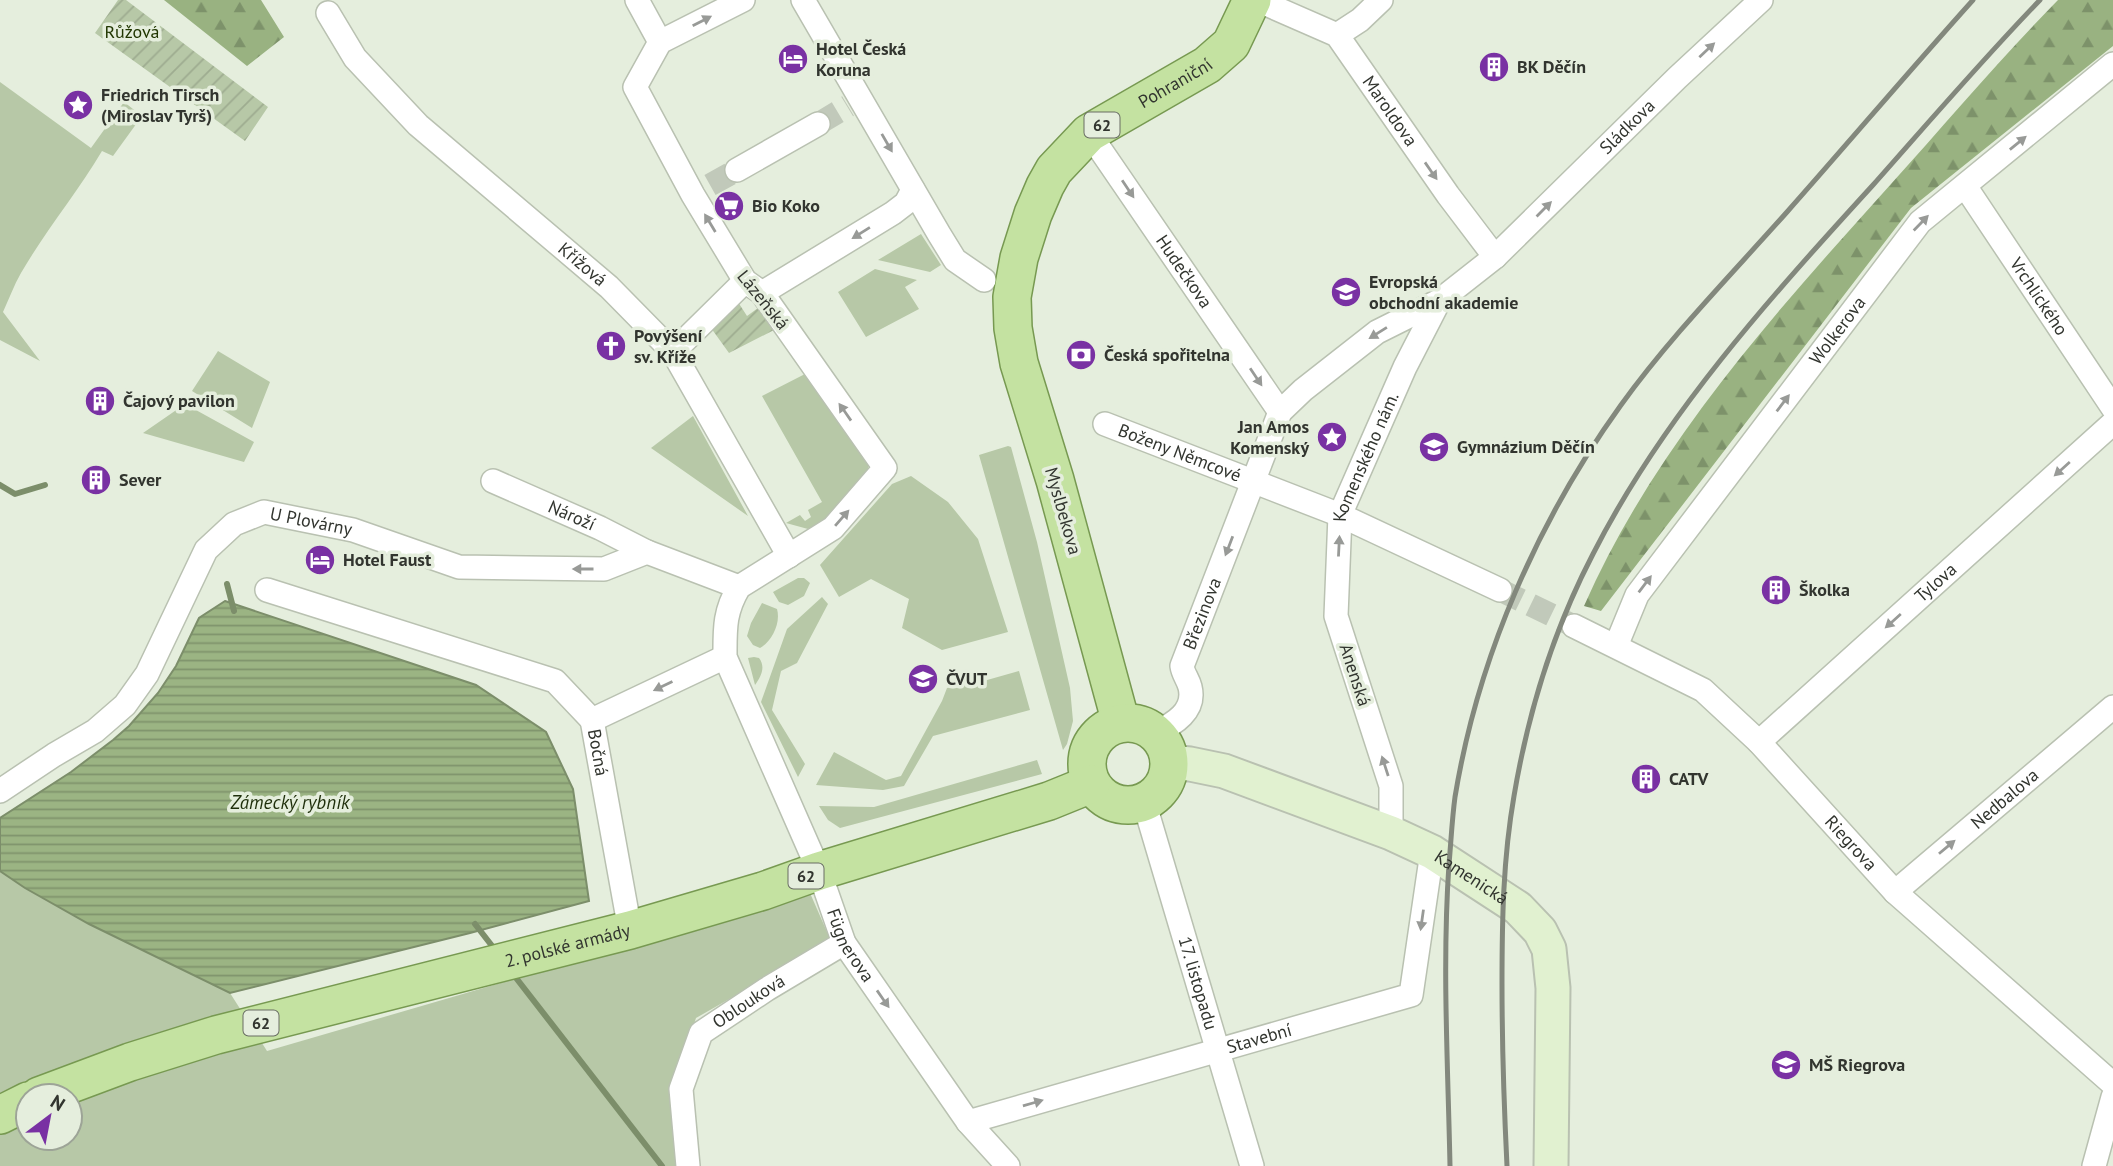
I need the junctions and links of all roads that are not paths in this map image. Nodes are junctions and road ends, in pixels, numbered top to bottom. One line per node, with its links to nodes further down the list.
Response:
1 (637, 0): 9 (street)
2 (743, 0): 9 (street, one-way to 2)
3 (803, 0): 15 (street, one-way to 15)
4 (1254, 0): 8 (street); 12 (main road, Pohraniční / 62)
5 (1381, 0): 8 (street)
6 (1761, 0): 16 (street, Sládkova, one-way to 6)
7 (328, 13): 20 (street, Křížová)
8 (1337, 35): 16 (street, Maroldova, one-way to 16)
9 (660, 42): 17 (street, Lázeňská, one-way to 9)
10 (2113, 64): 14 (street, Wolkerova, one-way to 10)
11 (818, 124): 13 (street)
12 (1089, 133): 18 (main road, Pohraniční / 62); 22 (street, Hudečkova, one-way to 22)
13 (737, 170)
14 (1965, 186): 21 (street, Vrchlického); 34 (street, Wolkerova, one-way to 14)
15 (913, 190): 17 (street, one-way to 17); 18 (street)
16 (1496, 257): 19 (street, Komenského nám.)
17 (754, 287): 20 (street); 29 (street, Lázeňská, one-way to 17)
18 (998, 289): 38 (main road, Myslbekova / 62)
19 (1438, 301): 22 (street, Komenského nám., one-way to 22); 27 (street, Komenského nám.)
20 (673, 352): 29 (street, Křížová)
21 (2113, 408)
22 (1280, 412): 26 (street, Komenského nám.)
23 (2113, 423): 39 (street, Tylova, one-way to 39)
24 (1105, 424): 26 (street, Boženy Němcové)
25 (494, 481): 28 (street, Nároží)
26 (1254, 482): 27 (street, Komenského nám.); 38 (street, Březinova, one-way to 38)
27 (1340, 515): 32 (street); 43 (street, Anenská, one-way to 27)
28 (647, 552): 30 (street); 41 (street, U Plovárny, one-way to 41)
29 (789, 556): 30 (street)
30 (739, 587): 35 (street)
31 (267, 590): 37 (street)
32 (1500, 590)
33 (1574, 626): 34 (street, Riegrova)
34 (1616, 646): 39 (street, Riegrova)
35 (725, 656): 37 (street, Bočná, one-way to 37); 45 (street, Fügnerova)
36 (2113, 707): 46 (street, Nedbalova, one-way to 36)
37 (592, 720): 47 (street, Bočná)
38 (1148, 739): 40 (main road); 42 (main road); 43 (street, Kamenická)
39 (1759, 742): 46 (street, Riegrova)
40 (1091, 784): 42 (main road); 45 (main road, 2. polské armády / 62)
41 (0, 791)
42 (1144, 802): 49 (street, 17. listopadu)
43 (1391, 833): 44 (street, Kamenická)
44 (1432, 852): 49 (street, Stavební, one-way to 49); 57 (street, Kamenická)
45 (818, 871): 47 (main road, 2. polské armády / 62); 48 (street, Fügnerova)
46 (1895, 892): 51 (street, Riegrova)
47 (631, 930): 50 (main road, 2. polské armády / 62)
48 (844, 943): 53 (street, Fügnerova, one-way to 53); 54 (street, Oblouková)
49 (1218, 1050): 53 (street, Stavební, one-way to 49); 56 (street, 17. listopadu)
50 (75, 1082)
51 (2113, 1084)
52 (2113, 1097): 58 (street)
53 (968, 1122): 55 (street, Fügnerova)
54 (688, 1166)
55 (1008, 1166)
56 (1252, 1166)
57 (1551, 1166)
58 (2094, 1166)

